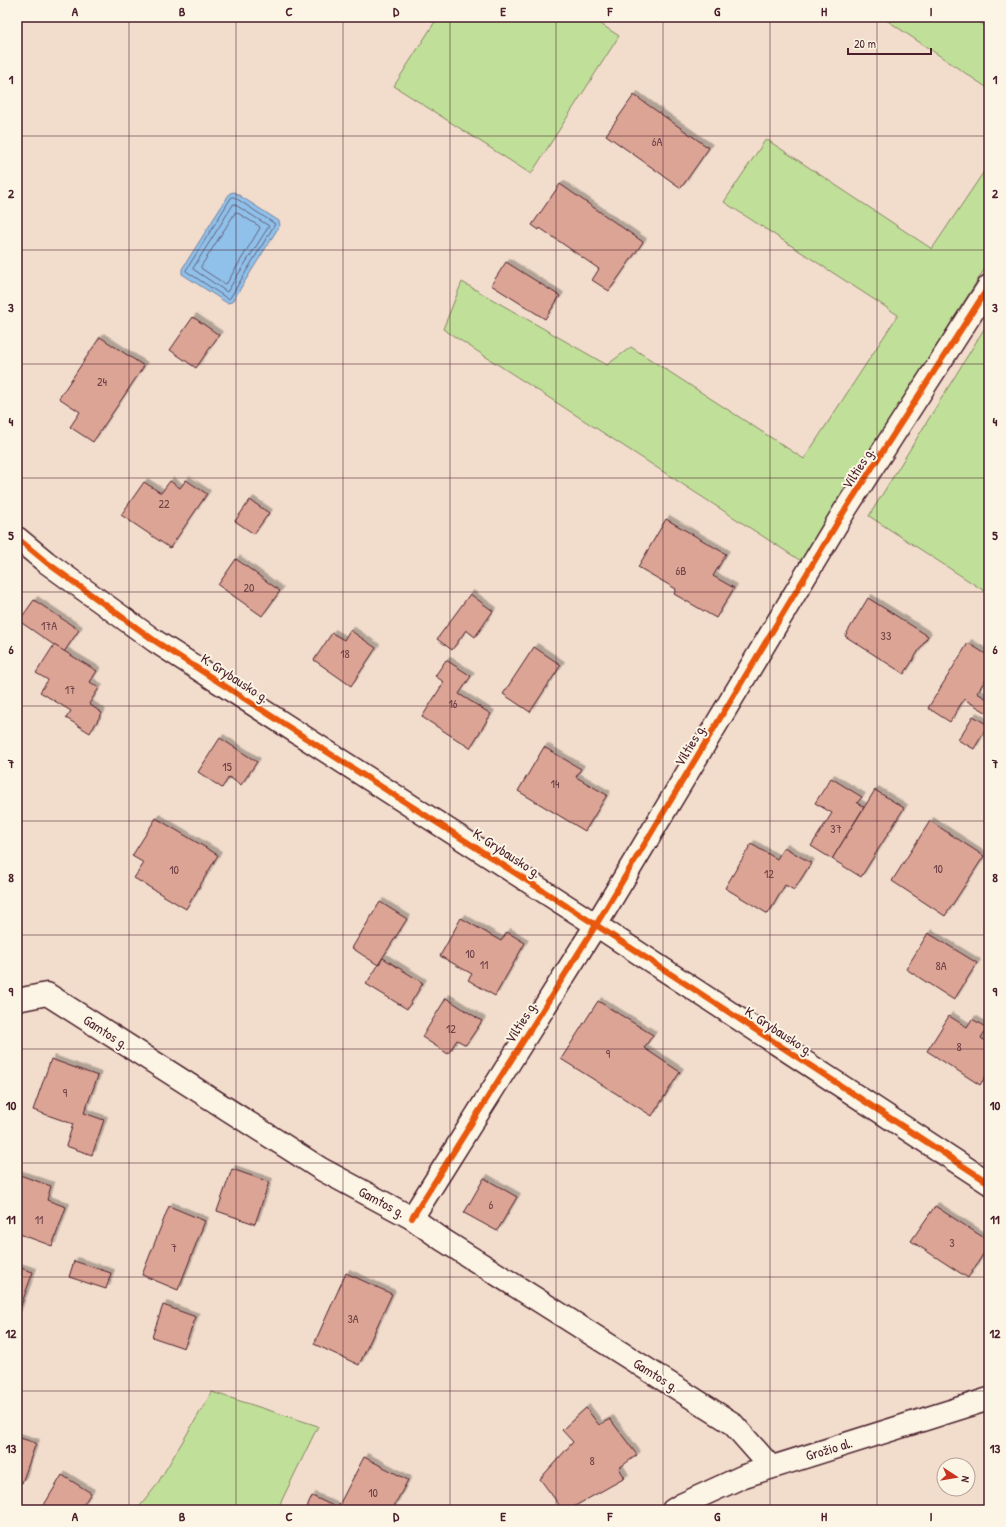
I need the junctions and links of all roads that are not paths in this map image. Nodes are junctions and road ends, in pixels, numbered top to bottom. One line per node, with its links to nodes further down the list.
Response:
1 (989, 286): 3 (street, Vilties g.)
2 (17, 538): 3 (street, K. Grybausko g.)
3 (596, 925): 5 (street, K. Grybausko g.); 6 (street, Vilties g.)
4 (17, 1000): 6 (street, Gamtos g.)
5 (989, 1183)
6 (412, 1218): 8 (street, Gamtos g.)
7 (989, 1399): 8 (street, Grožio al.)
8 (771, 1467): 9 (street, Grožio al.)
9 (673, 1510)

